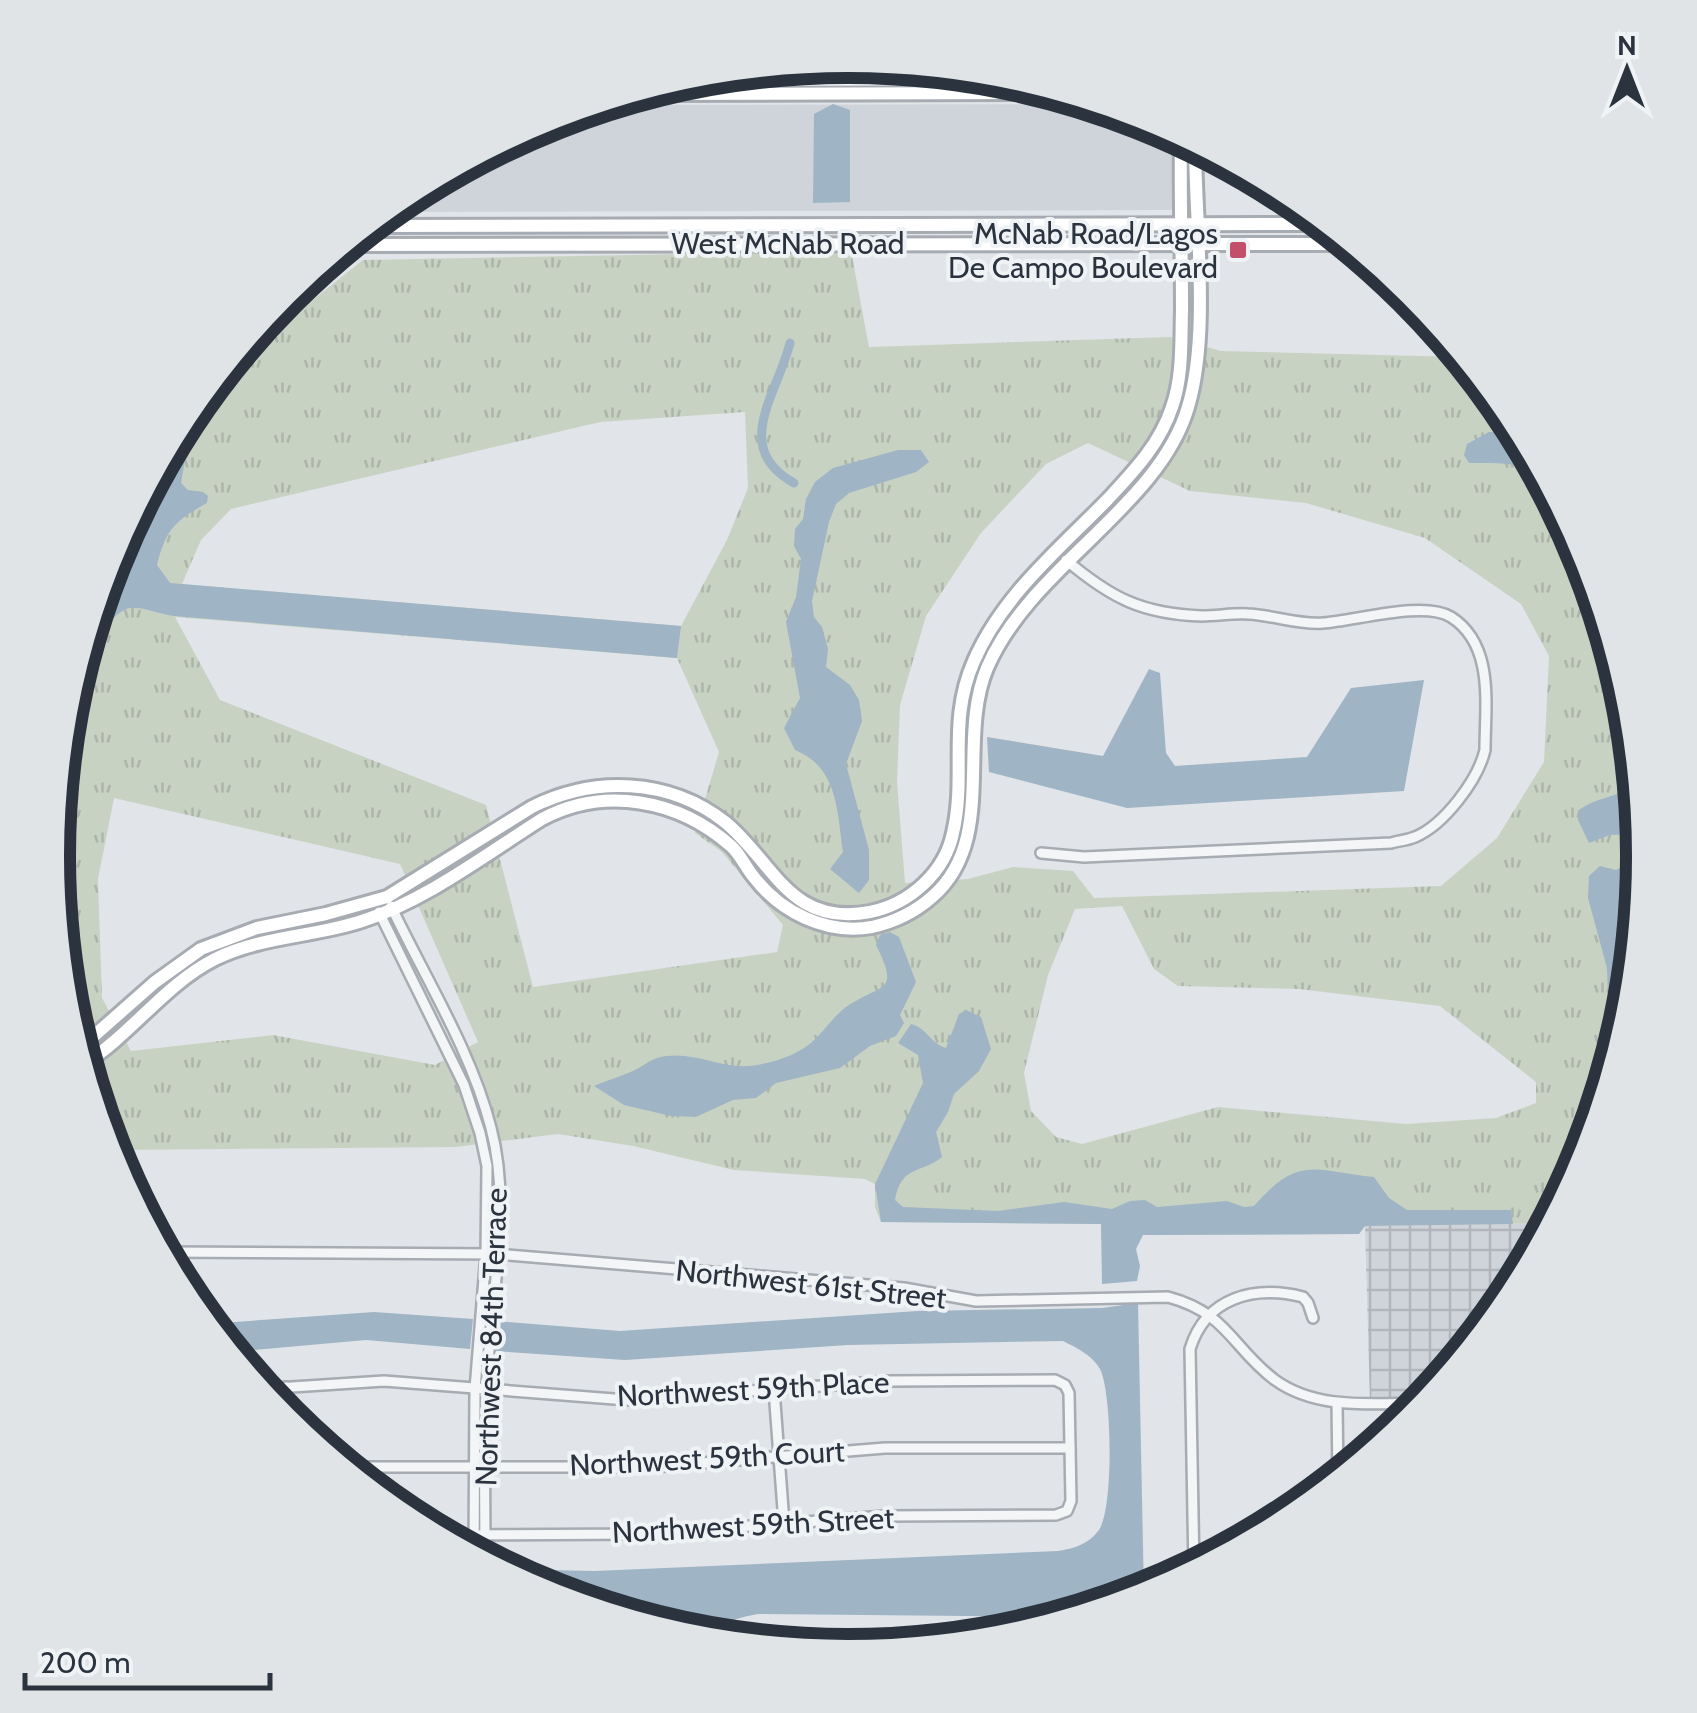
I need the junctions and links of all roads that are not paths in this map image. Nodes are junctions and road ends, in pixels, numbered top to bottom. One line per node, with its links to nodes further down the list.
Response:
1 (1001, 93): 2 (street)
2 (693, 94)
3 (1182, 153): 5 (street)
4 (1194, 158): 5 (street)
5 (1188, 224): 6 (street, West McNab Road); 7 (street, West McNab Road); 8 (street); 9 (street)
6 (1302, 224)
7 (393, 226)
8 (1182, 243): 9 (street, West McNab Road); 11 (street, West McNab Road); 12 (street)
9 (1197, 244): 10 (street, West McNab Road); 12 (street)
10 (1328, 244)
11 (368, 245)
12 (1108, 509): 13 (street)
13 (1062, 556): 14 (street); 15 (street); 16 (street)
14 (969, 833): 15 (street); 17 (street)
15 (950, 843): 17 (street)
16 (1041, 853)
17 (383, 905): 18 (street); 19 (street); 21 (street, Northwest 84th Terrace)
18 (92, 1037)
19 (96, 1054)
20 (178, 1252): 21 (street, Northwest 61st Street)
21 (491, 1254): 22 (street, Northwest 61st Street); 26 (street, Northwest 84th Terrace); 27 (street, Northwest 84th Terrace)
22 (1207, 1314): 23 (street); 30 (street, Northwest 61st Street); 42 (street)
23 (1313, 1318)
24 (280, 1388): 25 (street, Northwest 59th Place)
25 (286, 1388): 26 (street, Northwest 59th Place); 29 (street)
26 (475, 1389): 27 (street, Northwest 59th Place); 36 (street, Northwest 84th Terrace)
27 (487, 1390): 28 (street, Northwest 59th Place); 36 (street, Northwest 84th Terrace)
28 (774, 1390): 32 (street, Northwest 59th Place); 33 (street)
29 (286, 1394)
30 (1337, 1403): 31 (street, Northwest 61st Street); 34 (street)
31 (1403, 1403)
32 (1070, 1448): 33 (street, Northwest 59th Court); 37 (street, Northwest 59th Street)
33 (779, 1456): 36 (street, Northwest 59th Court); 37 (street)
34 (1338, 1461)
35 (366, 1467): 36 (street, Northwest 59th Court)
36 (480, 1467): 39 (street, Northwest 84th Terrace)
37 (784, 1523): 39 (street, Northwest 59th Street)
38 (468, 1536): 39 (street, Northwest 59th Street)
39 (479, 1536): 40 (street, Northwest 84th Terrace); 41 (street, Northwest 84th Terrace)
40 (478, 1541)
41 (481, 1543)
42 (1194, 1555)

